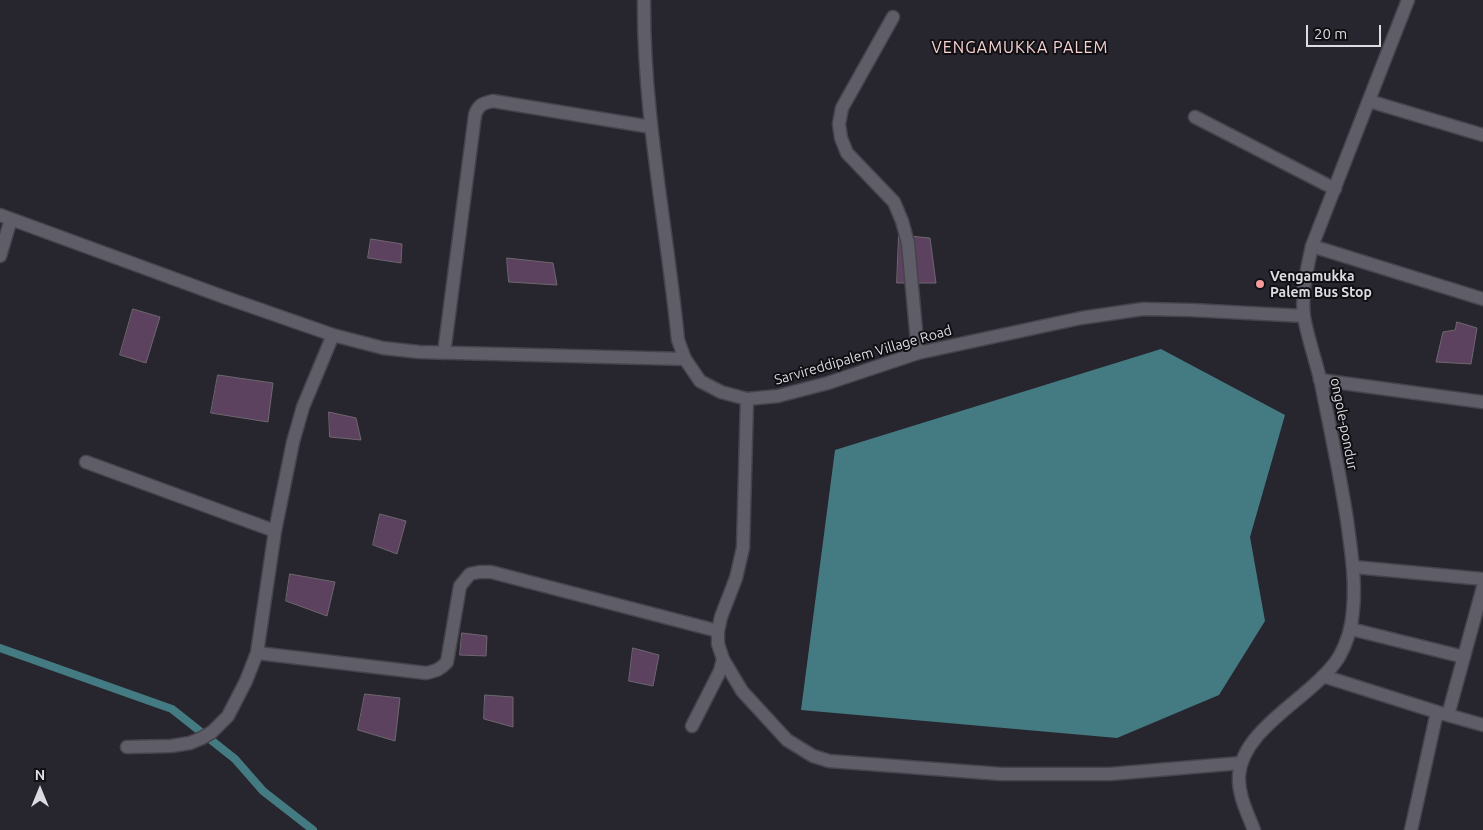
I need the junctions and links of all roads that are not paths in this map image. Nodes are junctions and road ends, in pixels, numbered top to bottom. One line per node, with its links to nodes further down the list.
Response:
1 (644, 0): 6 (street, Sarvireddipalem Village Road)
2 (1406, 1): 4 (street, ongole-pondur)
3 (893, 18): 16 (street)
4 (1369, 100): 7 (street); 8 (street, ongole-pondur)
5 (1195, 117): 8 (street)
6 (651, 127): 15 (street); 17 (street, Sarvireddipalem Village Road)
7 (1483, 135)
8 (1335, 189): 10 (street, ongole-pondur)
9 (6, 217): 11 (street); 14 (street)
10 (1312, 246): 12 (street); 13 (street, ongole-pondur)
11 (0, 256)
12 (1483, 299)
13 (1304, 316): 16 (street, Sarvireddipalem Village Road); 18 (street, ongole-pondur)
14 (333, 334): 15 (street); 22 (street)
15 (444, 353): 17 (street)
16 (918, 353): 19 (street, Sarvireddipalem Village Road)
17 (685, 359): 19 (street, Sarvireddipalem Village Road)
18 (1320, 380): 20 (street); 23 (street, ongole-pondur)
19 (747, 400): 27 (street)
20 (1483, 402)
21 (86, 462): 22 (street)
22 (274, 531): 28 (street)
23 (1354, 567): 24 (street); 26 (street, ongole-pondur)
24 (1483, 579)
25 (1483, 587): 29 (street)
26 (1351, 629): 29 (street); 31 (street, ongole-pondur)
27 (718, 631): 28 (street); 30 (street)
28 (257, 653): 35 (street)
29 (1464, 657): 32 (street)
30 (723, 659): 34 (street); 36 (street)
31 (1323, 676): 32 (street); 36 (street, ongole-pondur)
32 (1443, 714): 33 (street); 38 (street)
33 (1483, 725)
34 (692, 726)
35 (127, 747)
36 (1241, 763): 37 (street, ongole-pondur)
37 (1254, 830)
38 (1411, 830)

